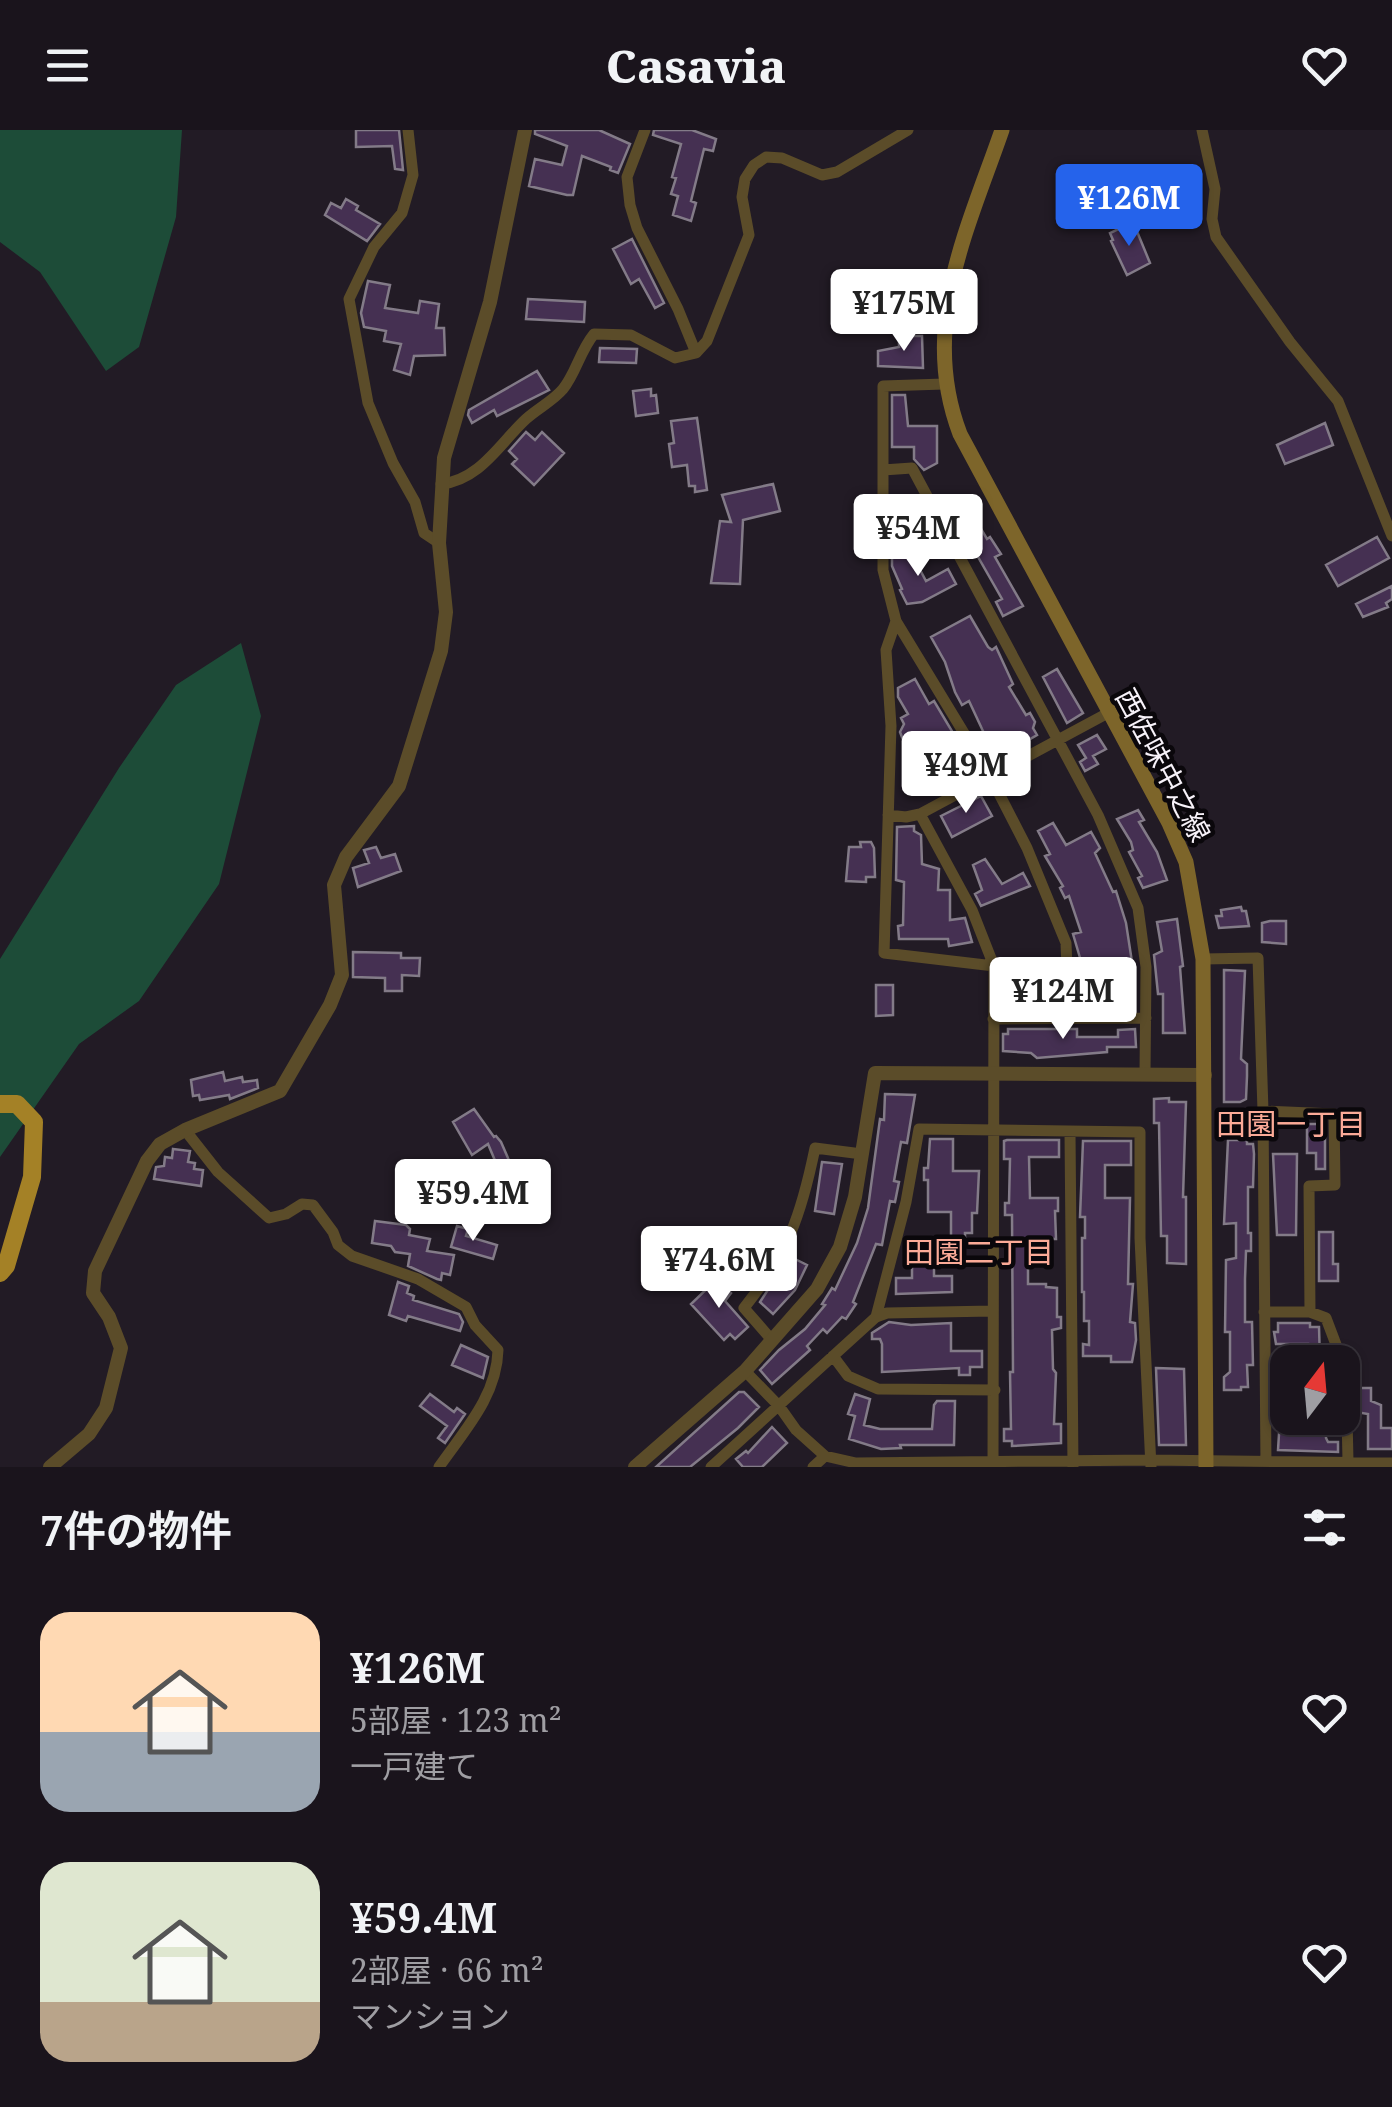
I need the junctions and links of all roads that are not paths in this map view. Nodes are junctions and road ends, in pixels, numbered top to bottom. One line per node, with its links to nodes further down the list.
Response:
1 (408, 130): 12 (street)
2 (525, 130): 10 (street)
3 (645, 130): 7 (street)
4 (908, 130): 7 (street)
5 (1002, 130): 8 (main road, 西佐味中之線)
6 (1202, 130): 11 (street)
7 (696, 353): 10 (street)
8 (944, 384): 9 (street); 14 (main road, 西佐味中之線)
9 (883, 470): 13 (street); 15 (street)
10 (441, 484): 12 (street)
11 (1392, 536)
12 (439, 543): 29 (street)
13 (896, 621): 16 (street); 18 (street)
14 (1108, 713): 15 (street); 19 (main road, 西佐味中之線)
15 (1056, 740): 16 (street); 23 (street)
16 (990, 776): 17 (street); 22 (street)
17 (920, 814): 18 (street); 20 (street)
18 (888, 815): 20 (street)
19 (1203, 959): 25 (main road, 西佐味中之線); 28 (street)
20 (994, 966): 21 (street)
21 (994, 1018): 22 (street); 26 (street)
22 (1069, 1018): 23 (street)
23 (1146, 1018): 24 (street)
24 (1146, 1074): 25 (street); 26 (street)
25 (1205, 1075): 50 (main road, 西佐味中之線)
26 (992, 1076): 30 (street); 32 (street)
27 (0, 1104): 33 (highway)
28 (1263, 1111): 35 (street); 36 (street)
29 (185, 1130): 51 (street); 52 (street)
30 (995, 1130): 31 (street); 34 (street); 37 (street)
31 (1070, 1132): 46 (street); 47 (street)
32 (862, 1154): 38 (street); 38 (street)
33 (0, 1273)
34 (992, 1310): 37 (street); 41 (street)
35 (1264, 1312): 36 (street); 48 (street)
36 (1310, 1312): 44 (street)
37 (876, 1317): 39 (street)
38 (771, 1338): 40 (street)
39 (833, 1356): 41 (street); 42 (street)
40 (744, 1371): 42 (street); 53 (street)
41 (995, 1390): 45 (street)
42 (779, 1406): 43 (street); 54 (street)
43 (824, 1456): 45 (street); 55 (street)
44 (1348, 1461): 48 (street); 49 (street)
45 (993, 1464): 46 (street)
46 (1073, 1464): 47 (street)
47 (1151, 1464): 50 (street)
48 (1266, 1464): 50 (street)
49 (1392, 1464)
50 (1206, 1465)
51 (50, 1467)
52 (440, 1467)
53 (635, 1467)
54 (711, 1467)
55 (813, 1467)

